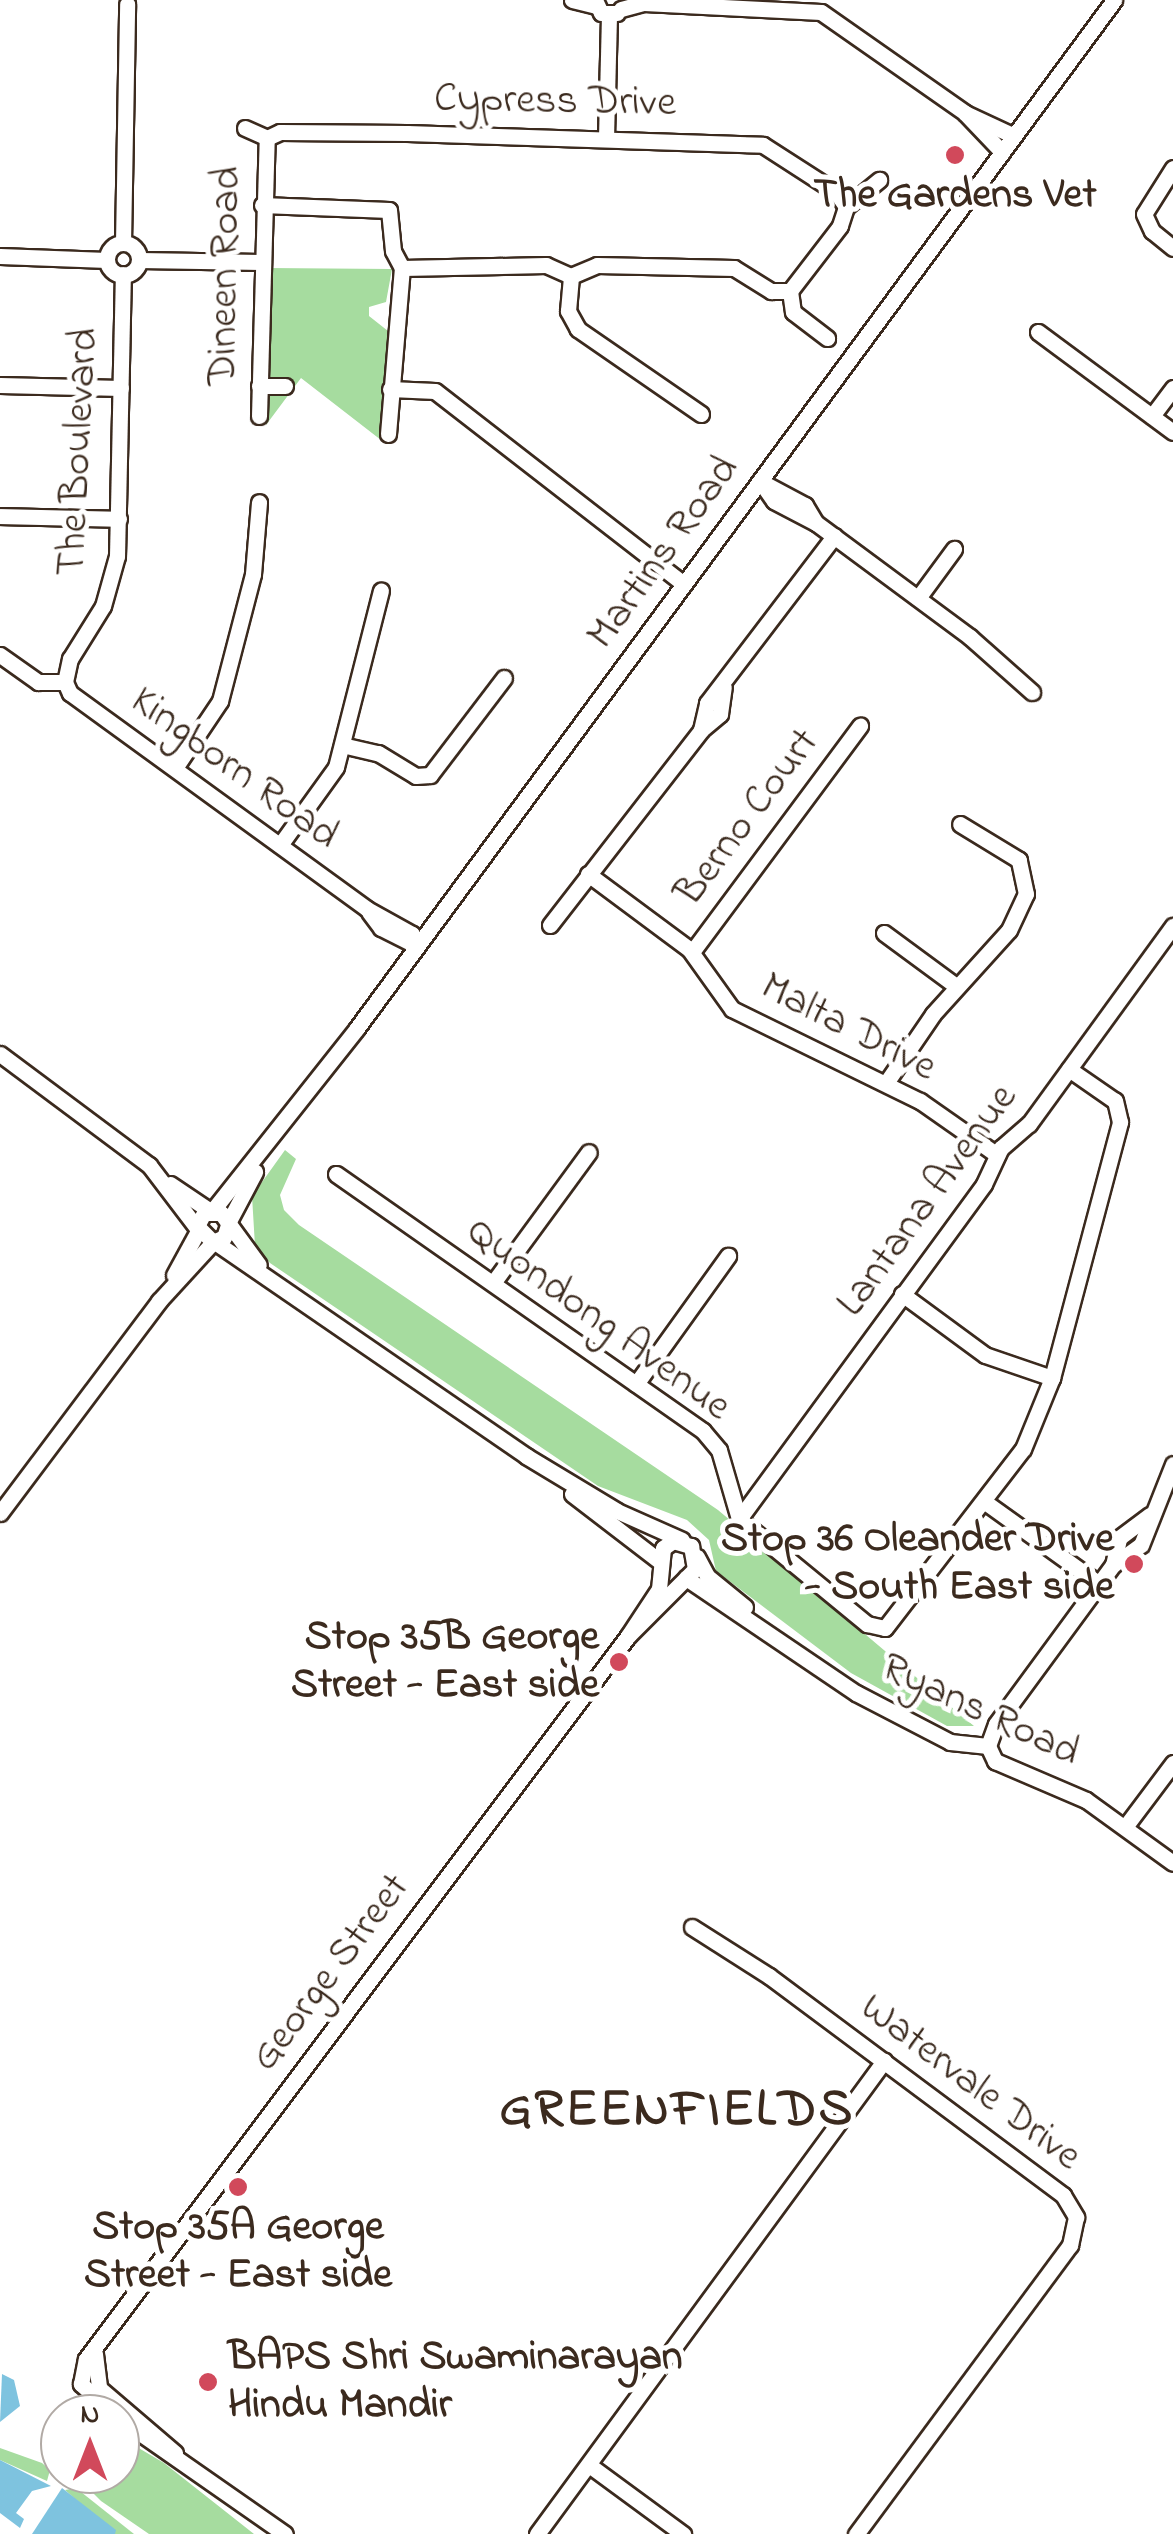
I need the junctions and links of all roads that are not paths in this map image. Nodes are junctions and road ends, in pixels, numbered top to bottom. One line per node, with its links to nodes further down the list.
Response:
1 (572, 0): 5 (street)
2 (1114, 0): 8 (street, Martins Road)
3 (126, 1): 16 (street)
4 (642, 1): 5 (street); 6 (street)
5 (609, 6): 10 (street)
6 (965, 113): 8 (street); 11 (street)
7 (245, 128): 9 (street, Cypress Drive)
8 (1014, 136): 11 (street, Martins Road)
9 (268, 138): 10 (street, Cypress Drive); 14 (street, Dineen Road)
10 (606, 138): 15 (street, Cypress Drive)
11 (1002, 152): 39 (street, Martins Road)
12 (1173, 168): 17 (street)
13 (879, 180): 15 (street)
14 (262, 204): 21 (street, Dineen Road); 22 (street)
15 (846, 207): 25 (street)
16 (123, 243): 19 (street); 20 (street)
17 (1173, 248)
18 (0, 256): 19 (street)
19 (107, 260): 23 (street)
20 (138, 260): 21 (street); 23 (street)
21 (261, 262): 29 (street, Dineen Road)
22 (402, 268): 24 (street); 33 (street)
23 (123, 274): 31 (street, The Boulevard)
24 (571, 276): 25 (street); 34 (street)
25 (790, 291): 27 (street)
26 (1038, 332): 36 (street)
27 (827, 338)
28 (0, 386): 31 (street)
29 (259, 386): 30 (street); 35 (street, Dineen Road)
30 (285, 386)
31 (121, 388): 42 (street, The Boulevard)
32 (1173, 388): 36 (street)
33 (390, 389): 38 (street); 45 (street)
34 (702, 414)
35 (259, 416)
36 (1152, 416): 37 (street)
37 (1173, 432)
38 (388, 434)
39 (760, 480): 43 (street); 45 (street, Martins Road)
40 (260, 502): 54 (street)
41 (0, 516): 42 (street)
42 (119, 518): 50 (street, The Boulevard)
43 (834, 536): 47 (street); 57 (street)
44 (954, 549): 47 (street)
45 (684, 584): 62 (street, Martins Road)
46 (381, 590): 53 (street)
47 (918, 598): 51 (street)
48 (0, 655): 50 (street)
49 (504, 678): 53 (street)
50 (64, 682): 54 (street, Kingborn Road)
51 (1032, 692)
52 (860, 726): 63 (street, Berno Court)
53 (342, 745): 56 (street)
54 (175, 768): 56 (street, Kingborn Road)
55 (960, 824): 64 (street)
56 (280, 845): 62 (street, Kingborn Road)
57 (588, 874): 58 (street); 63 (street, Malta Drive)
58 (550, 925)
59 (1173, 926): 61 (street, Lantana Avenue)
60 (884, 933): 64 (street)
61 (1168, 944): 66 (street, Lantana Avenue)
62 (417, 946): 68 (street, Martins Road)
63 (692, 952): 67 (street, Malta Drive)
64 (956, 986): 67 (street)
65 (0, 1054): 72 (street)
66 (1069, 1069): 70 (street, Lantana Avenue); 82 (street)
67 (886, 1083): 70 (street, Malta Drive)
68 (269, 1146): 73 (street, Martins Road); 74 (street, Martins Road)
69 (589, 1152): 79 (street)
70 (997, 1155): 80 (street, Lantana Avenue)
71 (336, 1174): 79 (street, Quondong Avenue)
72 (162, 1180): 73 (street); 75 (street)
73 (211, 1210): 74 (street); 75 (street, Martins Road)
74 (228, 1224): 76 (street, Martins Road); 78 (street)
75 (197, 1230): 76 (street); 81 (street)
76 (214, 1242): 78 (street); 81 (street)
77 (728, 1256): 83 (street)
78 (266, 1274): 84 (street)
79 (494, 1283): 83 (street, Quondong Avenue)
80 (902, 1294): 82 (street); 88 (street, Lantana Avenue)
81 (160, 1301): 87 (street)
82 (1052, 1378): 86 (street)
83 (636, 1384): 88 (street, Quondong Avenue)
84 (526, 1456): 89 (street); 91 (street)
85 (1173, 1465): 93 (street)
86 (985, 1502): 88 (street); 93 (street)
87 (0, 1513)
88 (740, 1518)
89 (686, 1542): 90 (street, Ryans Road); 91 (street)
90 (697, 1556): 92 (street, George Street); 95 (street, Ryans Road)
91 (660, 1566): 92 (street, Ryans Road); 94 (street, George Street)
92 (682, 1579): 94 (street, George Street); 95 (street, Ryans Road)
93 (1099, 1584): 96 (street)
94 (628, 1636): 102 (street, George Street)
95 (806, 1657): 96 (street, Ryans Road)
96 (988, 1746): 98 (street, Ryans Road)
97 (1173, 1764): 98 (street)
98 (1125, 1827): 99 (street, Ryans Road)
99 (1173, 1863)
100 (692, 1927): 101 (street, Watervale Drive)
101 (884, 2061): 106 (street); 110 (street, Watervale Drive)
102 (95, 2354): 103 (street); 105 (street)
103 (92, 2394)
104 (140, 2432): 105 (street)
105 (175, 2454): 107 (street)
106 (589, 2465): 108 (street); 109 (street)
107 (285, 2534)
108 (536, 2534)
109 (683, 2534)
110 (856, 2534)

